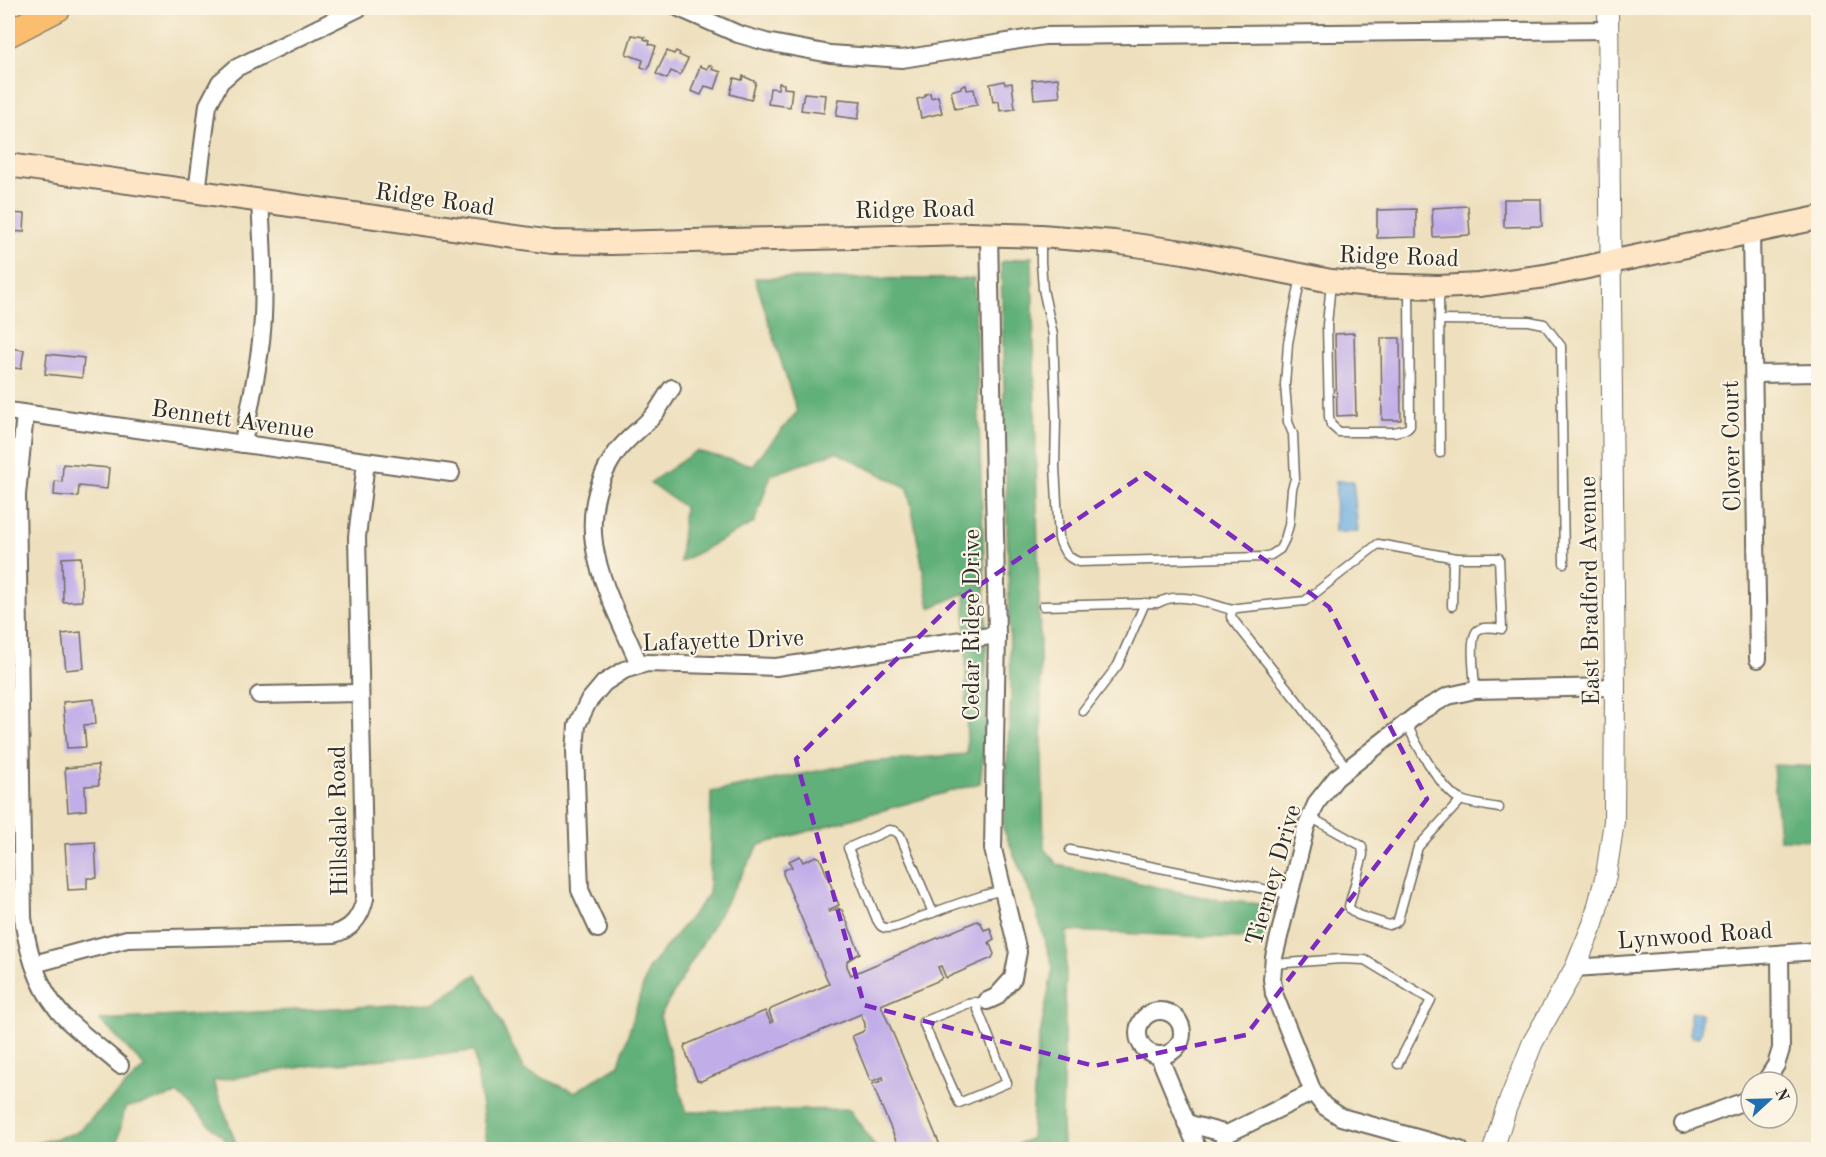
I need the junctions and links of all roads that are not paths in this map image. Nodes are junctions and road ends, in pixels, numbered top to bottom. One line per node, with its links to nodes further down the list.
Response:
1 (58, 8): 6 (main road)
2 (359, 8): 8 (street)
3 (679, 8): 5 (street)
4 (1608, 8): 5 (street, East Bradford Avenue)
5 (1608, 30): 14 (street, East Bradford Avenue)
6 (8, 34)
7 (8, 165): 8 (main road, Ridge Road)
8 (197, 192): 9 (main road, Ridge Road)
9 (260, 201): 12 (main road, Ridge Road); 25 (street)
10 (1818, 218): 11 (main road, Ridge Road)
11 (1751, 232): 14 (main road, Ridge Road); 21 (street, Clover Court)
12 (989, 234): 13 (main road, Ridge Road); 35 (street, Cedar Ridge Drive)
13 (1041, 236): 15 (main road, Ridge Road); 15 (lane)
14 (1611, 262): 18 (main road, Ridge Road); 38 (street, East Bradford Avenue)
15 (1301, 276): 16 (main road, Ridge Road)
16 (1331, 281): 17 (main road, Ridge Road); 17 (lane)
17 (1409, 287): 18 (main road, Ridge Road)
18 (1439, 287): 19 (lane)
19 (1439, 320): 26 (lane); 30 (lane)
20 (1818, 373): 21 (street)
21 (1754, 374): 36 (street, Clover Court)
22 (672, 388): 37 (street)
23 (8, 411): 24 (street, Bennett Avenue)
24 (25, 414): 25 (street, Bennett Avenue); 55 (street)
25 (243, 444): 27 (street, Bennett Avenue)
26 (1440, 453)
27 (366, 462): 28 (street, Bennett Avenue); 40 (street, Hillsdale Road)
28 (451, 474)
29 (1456, 558): 33 (lane); 34 (lane); 39 (lane)
30 (1564, 563)
31 (1145, 603): 32 (lane); 34 (lane); 42 (lane)
32 (1043, 606)
33 (1452, 606)
34 (1232, 610): 44 (lane)
35 (997, 635): 37 (street, Lafayette Drive); 49 (street, Cedar Ridge Drive)
36 (1758, 659)
37 (639, 664): 52 (street, Lafayette Drive)
38 (1615, 687): 39 (street, Tierney Drive); 57 (street, East Bradford Avenue)
39 (1475, 690): 43 (street, Tierney Drive)
40 (360, 693): 41 (street); 55 (street, Hillsdale Road)
41 (259, 695)
42 (1083, 711)
43 (1407, 723): 44 (street, Tierney Drive); 45 (lane)
44 (1347, 768): 47 (street, Tierney Drive)
45 (1461, 800): 46 (lane); 47 (lane)
46 (1499, 808)
47 (1310, 817): 50 (street, Tierney Drive)
48 (1070, 850): 50 (lane)
49 (1003, 890): 51 (lane); 58 (street, Cedar Ridge Drive)
50 (1288, 894): 56 (street, Tierney Drive)
51 (933, 913): 51 (lane)
52 (598, 928)
53 (1818, 951): 54 (street, Lynwood Road)
54 (1780, 954): 57 (street, Lynwood Road); 62 (street)
55 (34, 964): 61 (street)
56 (1273, 964): 60 (lane); 63 (street, Tierney Drive)
57 (1575, 968): 70 (street, East Bradford Avenue)
58 (981, 1002): 58 (lane)
59 (1159, 1056): 65 (street)
60 (1398, 1064)
61 (120, 1065)
62 (1773, 1070)
63 (1313, 1092): 67 (street); 69 (street, Tierney Drive)
64 (1739, 1103): 66 (street)
65 (1186, 1123): 67 (street); 68 (street)
66 (1683, 1124)
67 (1224, 1142)
68 (1198, 1149)
69 (1460, 1149)
70 (1493, 1149)

